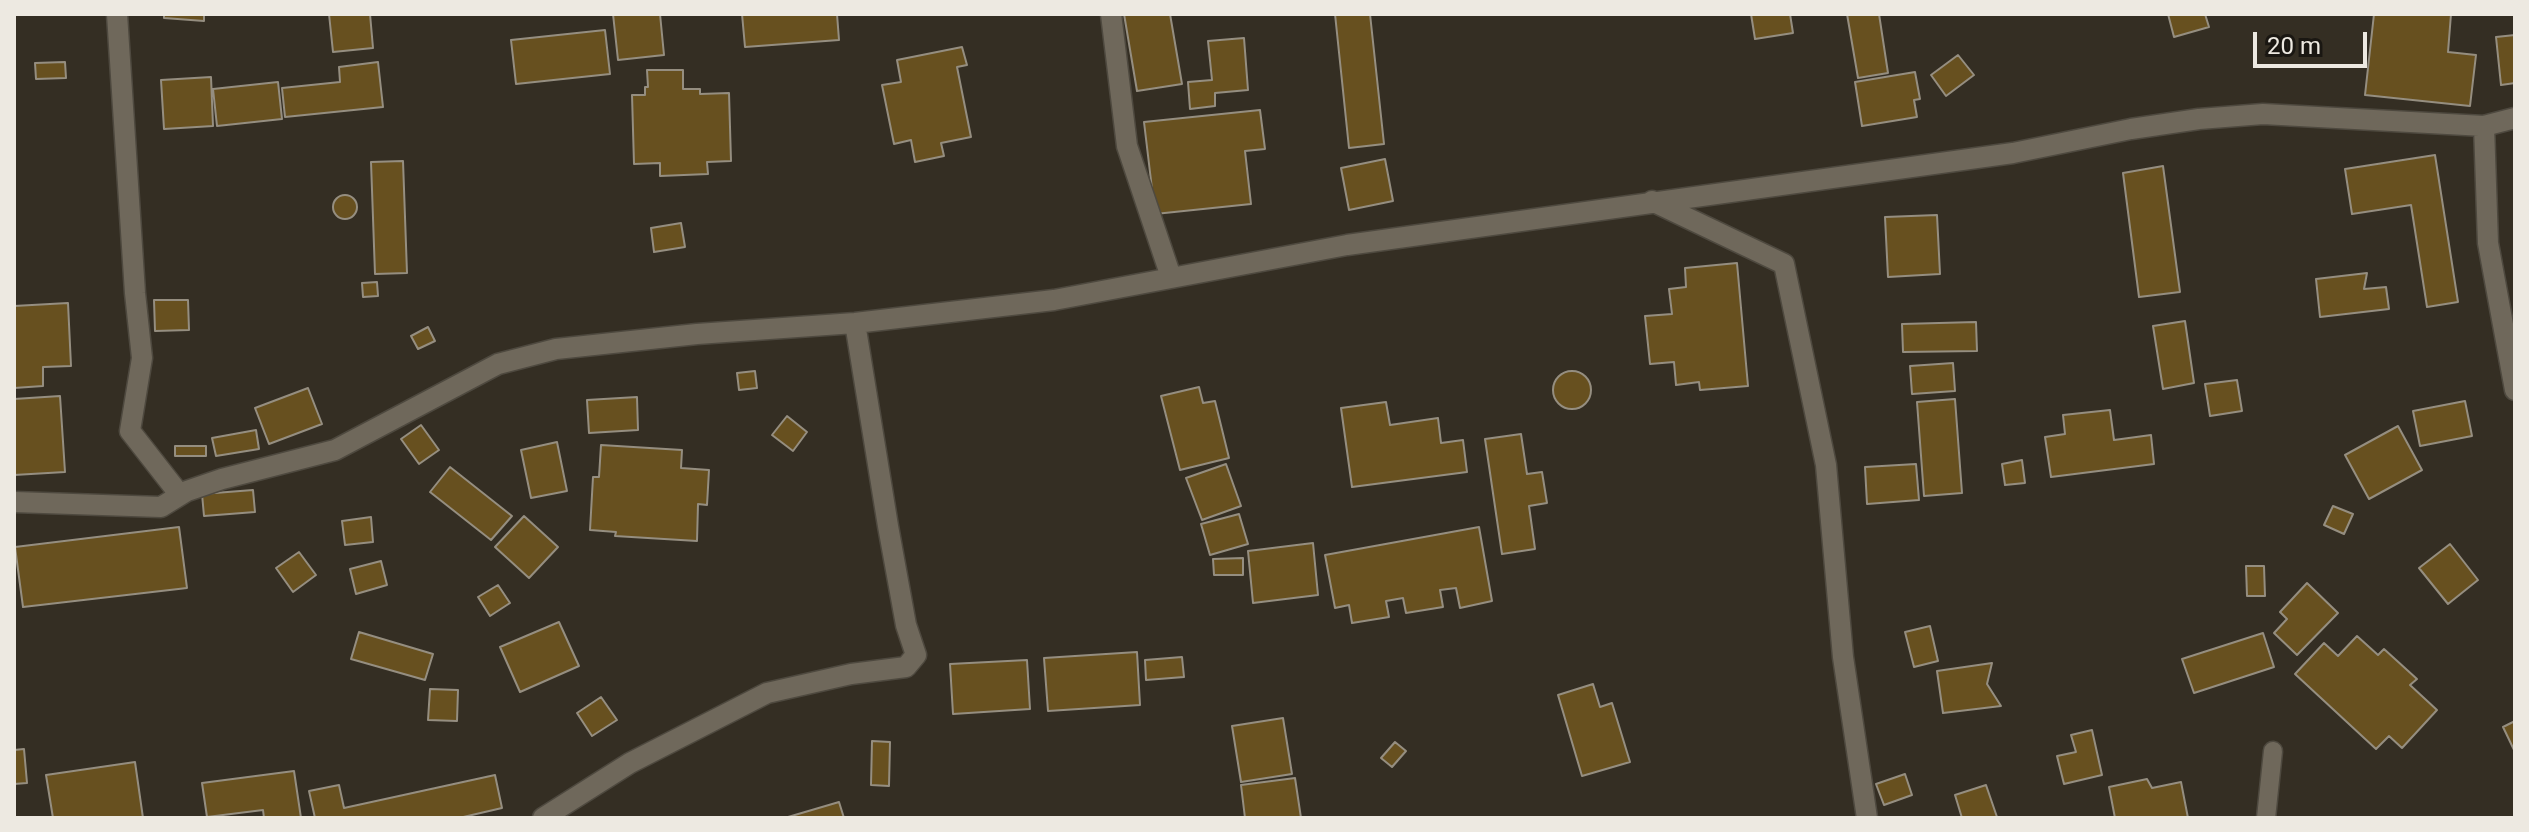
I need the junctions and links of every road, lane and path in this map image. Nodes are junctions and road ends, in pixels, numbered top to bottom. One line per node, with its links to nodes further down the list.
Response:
1 (117, 14): 9 (street)
2 (1111, 14): 6 (street)
3 (2515, 118): 4 (street)
4 (2484, 126): 5 (street); 8 (street)
5 (1652, 201): 6 (street); 13 (street)
6 (1171, 277): 7 (street)
7 (855, 323): 9 (street); 12 (street)
8 (2515, 390)
9 (180, 495): 10 (street)
10 (14, 502)
11 (2273, 751): 14 (lane)
12 (543, 818)
13 (1867, 818)
14 (2266, 818)

